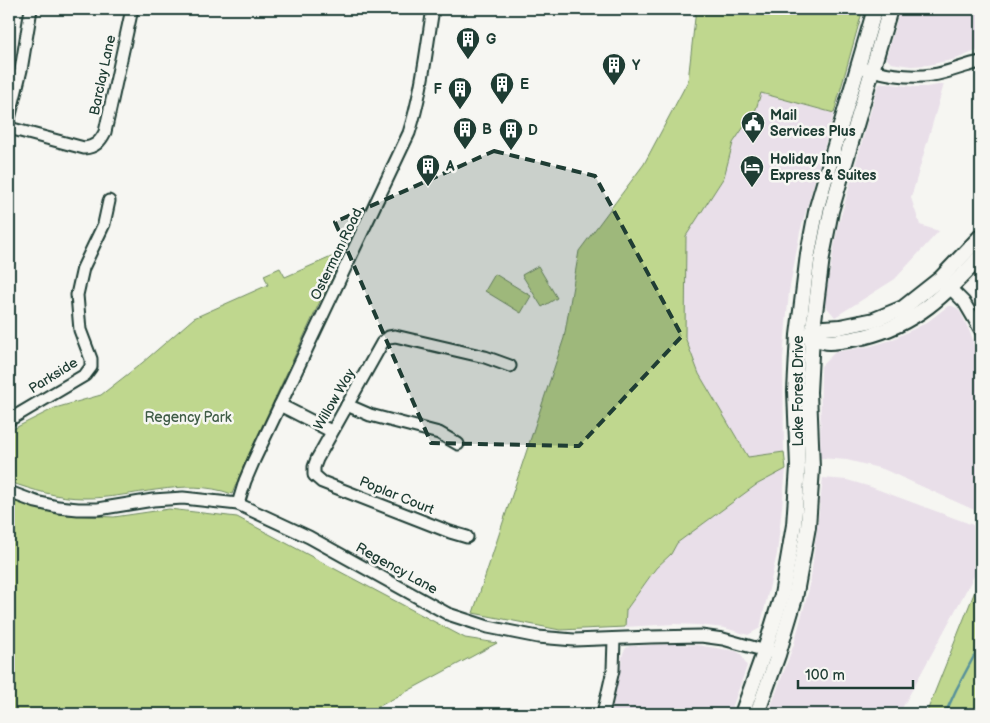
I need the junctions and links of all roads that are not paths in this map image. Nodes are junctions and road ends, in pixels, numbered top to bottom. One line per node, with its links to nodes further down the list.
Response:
1 (31, 9): 8 (street)
2 (132, 9): 9 (street, Barclay Lane)
3 (433, 9): 18 (street, Osterman Road)
4 (875, 9): 7 (main road, Lake Forest Drive)
5 (890, 9): 7 (main road, Lake Forest Drive)
6 (981, 62): 7 (street)
7 (864, 69): 15 (main road, Lake Forest Drive)
8 (9, 119)
9 (9, 128)
10 (109, 201): 19 (street, Parkside)
11 (981, 236): 13 (main road)
12 (981, 256): 13 (main road)
13 (946, 283): 14 (street); 15 (main road)
14 (981, 331)
15 (805, 335): 27 (main road, Lake Forest Drive)
16 (510, 366): 17 (street, Willow Way)
17 (347, 404): 20 (street, Willow Way); 21 (street)
18 (280, 405): 20 (street); 24 (street, Osterman Road)
19 (9, 420)
20 (331, 431): 22 (street, Willow Way)
21 (458, 444)
22 (317, 478): 25 (street, Poplar Court)
23 (9, 492): 24 (street, Regency Lane)
24 (238, 504): 26 (street, Regency Lane)
25 (467, 537)
26 (614, 639): 27 (street, Regency Lane); 28 (street)
27 (771, 653): 29 (main road, Lake Forest Drive); 30 (main road, Lake Forest Drive)
28 (603, 714)
29 (742, 714)
30 (757, 714)

